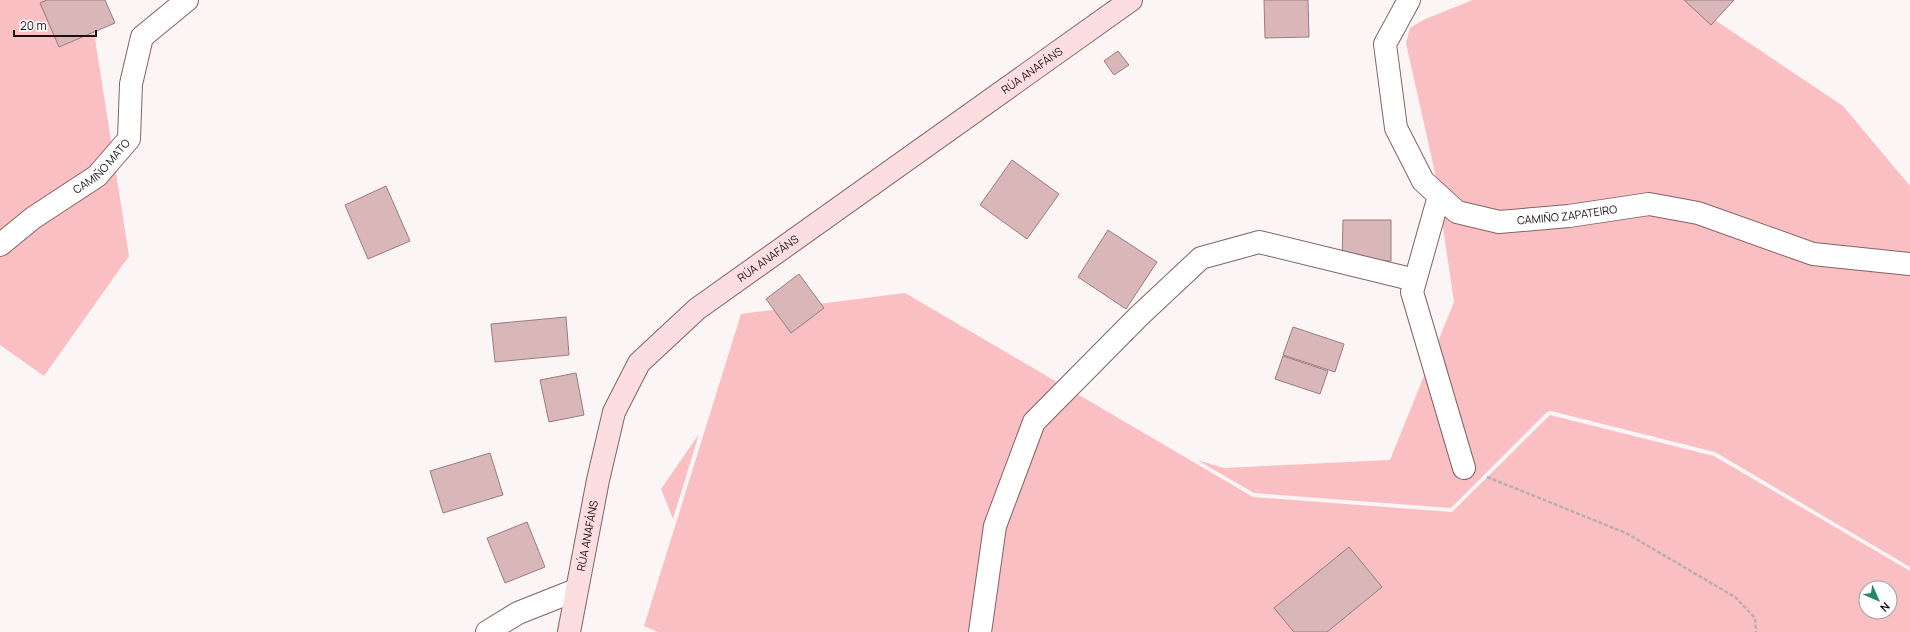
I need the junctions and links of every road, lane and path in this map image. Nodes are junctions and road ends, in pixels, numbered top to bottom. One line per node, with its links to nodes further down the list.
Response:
1 (188, 0): 5 (street, CAMIÑO MATO)
2 (1409, 0): 4 (street, CAMIÑO ZAPATEIRO)
3 (1121, 1): 9 (street, RÚA ANAFÁNS)
4 (1439, 196): 6 (street, CAMIÑO ZAPATEIRO); 7 (street)
5 (0, 245)
6 (1910, 264)
7 (1415, 280): 8 (street); 12 (street)
8 (1464, 468): 13 (path)
9 (576, 590): 10 (street); 11 (street, RÚA ANAFÁNS)
10 (487, 632)
11 (568, 632)
12 (980, 632)
13 (1756, 632)

